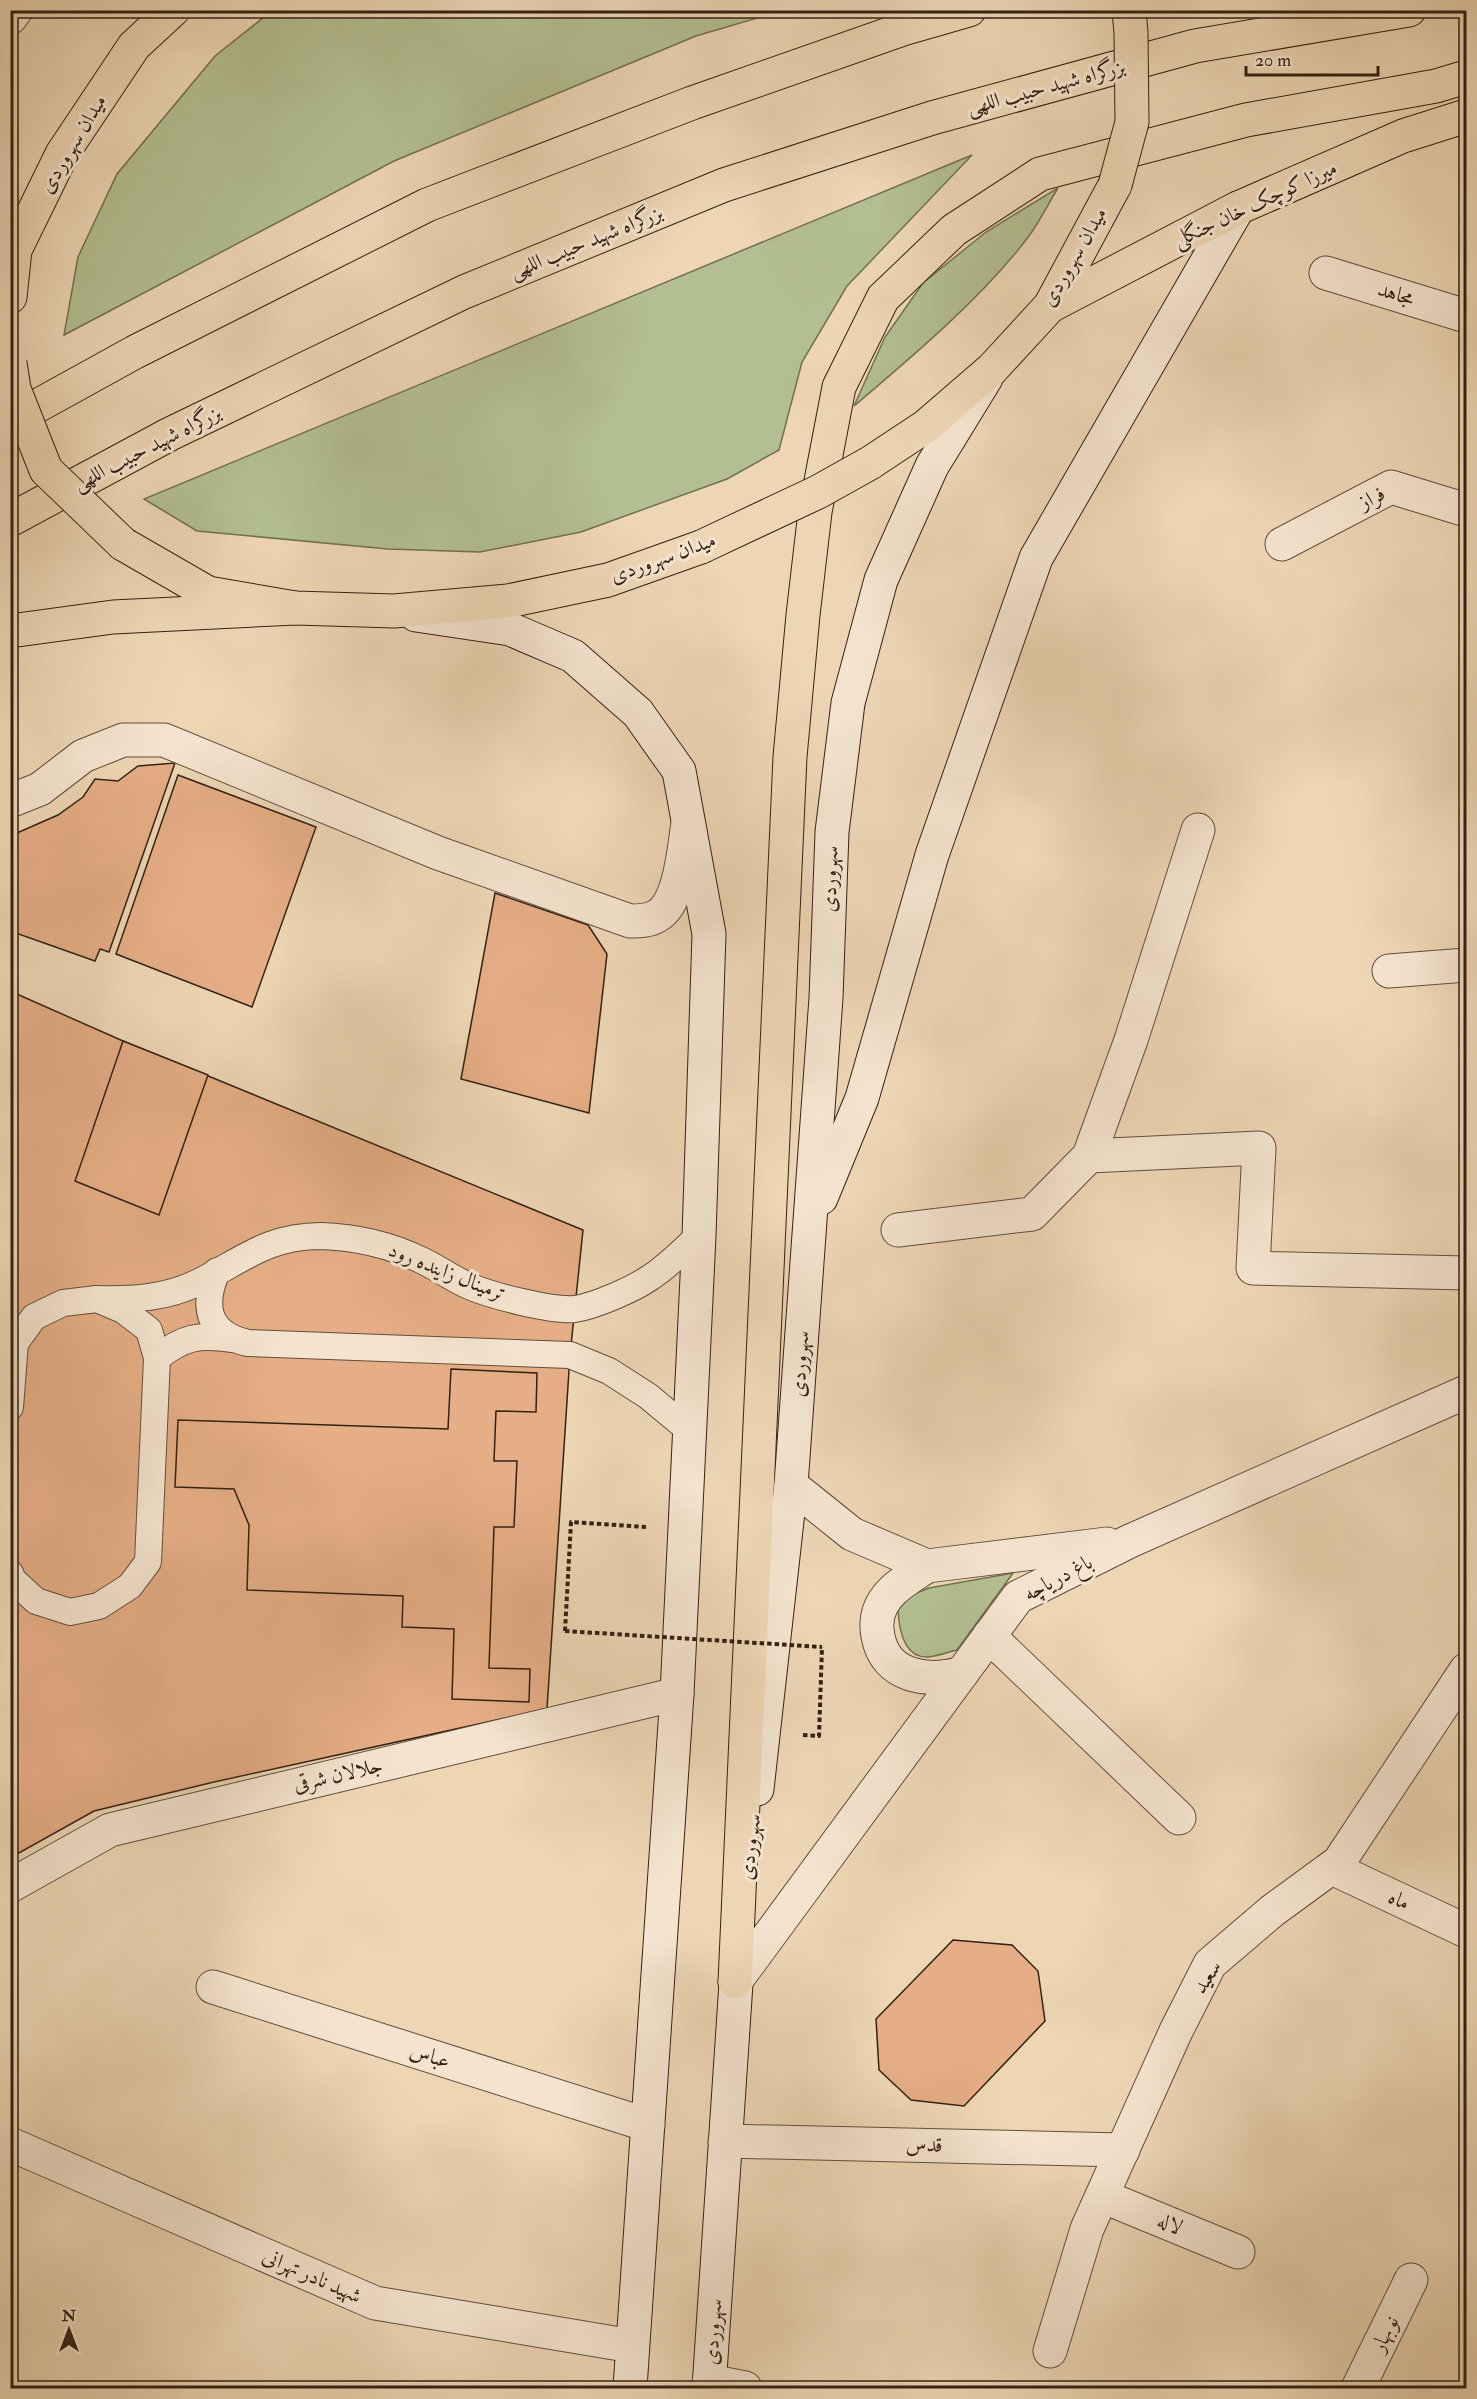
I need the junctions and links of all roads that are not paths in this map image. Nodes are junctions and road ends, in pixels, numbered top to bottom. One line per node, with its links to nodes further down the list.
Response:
1 (16, 10): 6 (street)
2 (172, 10): 9 (main road, میدان سهروردی)
3 (969, 10): 18 (main road)
4 (1129, 10): 14 (main road, میدان سهروردی, bridge)
5 (1409, 10): 20 (main road, بزرگراه شهید حبیب اللهی)
6 (10, 18)
7 (1467, 77): 54 (main road)
8 (1467, 116): 11 (main road, میرزا کوچک خان جنگلی)
9 (62, 154): 10 (main road); 13 (main road, میدان سهروردی)
10 (10, 202)
11 (1238, 208): 14 (main road, میرزا کوچک خان جنگلی); 31 (street)
12 (1326, 273): 15 (street, مجاهد)
13 (10, 297)
14 (1050, 306): 17 (main road, میدان سهروردی)
15 (1467, 316)
16 (10, 363): 22 (main road, میدان سهروردی, bridge)
17 (992, 369): 23 (main road, میدان سهروردی, bridge); 31 (street, سهروردی)
18 (10, 421)
19 (1467, 510): 21 (street, فراز)
20 (10, 520)
21 (1282, 544)
22 (295, 608): 23 (main road, میدان سهروردی); 24 (main road)
23 (394, 611): 26 (street)
24 (10, 631)
25 (10, 801): 26 (street)
26 (688, 821): 33 (street)
27 (1198, 830): 30 (street)
28 (1467, 965): 29 (street)
29 (1389, 971)
30 (1089, 1156): 32 (street); 35 (street)
31 (810, 1224): 42 (street, سهروردی)
32 (897, 1230)
33 (699, 1236): 34 (lane, ترمینال زاینده رود); 41 (street)
34 (217, 1271): 36 (lane, ترمینال زاینده رود); 37 (lane)
35 (1467, 1273)
36 (98, 1299): 38 (lane); 40 (lane, ترمینال زاینده رود)
37 (231, 1339): 38 (lane); 41 (lane)
38 (158, 1358): 45 (lane)
39 (1467, 1392): 43 (street, باغ دریاچه)
40 (10, 1407)
41 (690, 1431): 49 (street)
42 (791, 1485): 44 (street); 54 (street, سهروردی)
43 (1130, 1541): 44 (street); 46 (street, باغ دریاچه)
44 (927, 1566): 48 (street)
45 (10, 1573)
46 (989, 1636): 48 (street, باغ دریاچه); 50 (street)
47 (1467, 1670): 51 (street, سعید)
48 (962, 1673): 54 (street, باغ دریاچه)
49 (677, 1694): 52 (street, جلالان شرقی); 56 (street)
50 (1179, 1818)
51 (1332, 1868): 53 (street, ماه); 59 (street, سعید)
52 (10, 1886)
53 (1467, 1931)
54 (735, 1982): 57 (street, سهروردی)
55 (213, 1987): 56 (street, عباس)
56 (648, 2125): 63 (street)
57 (725, 2141): 59 (street, قدس); 65 (street, سهروردی)
58 (10, 2144): 63 (street, شهید نادر تهرانی)
59 (1123, 2150): 60 (street, سعید)
60 (1102, 2196): 61 (street, لاله); 64 (street, سعید)
61 (1238, 2252)
62 (1411, 2280): 68 (street, نوبهار)
63 (632, 2346): 66 (street)
64 (1050, 2351)
65 (709, 2385): 67 (street)
66 (630, 2388)
67 (746, 2388)
68 (1358, 2388)

